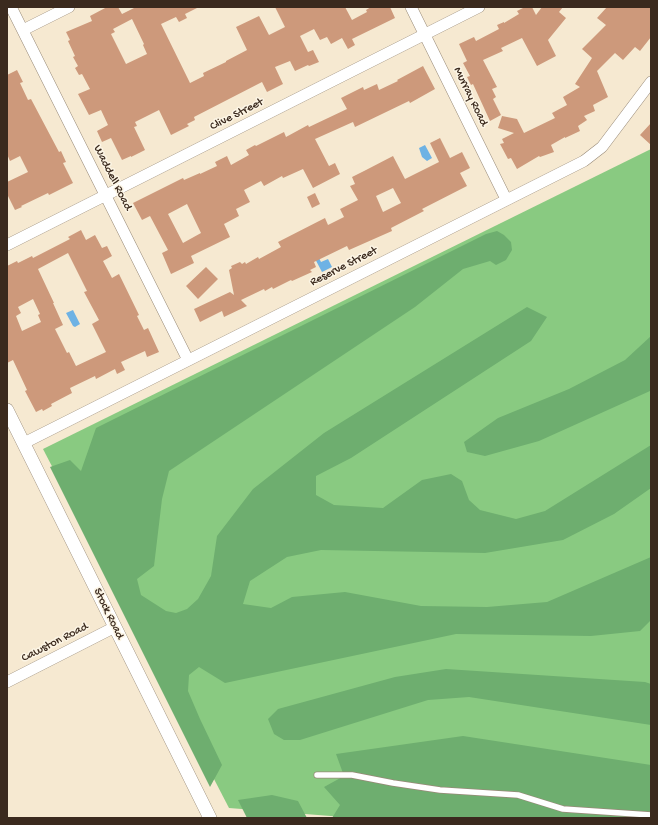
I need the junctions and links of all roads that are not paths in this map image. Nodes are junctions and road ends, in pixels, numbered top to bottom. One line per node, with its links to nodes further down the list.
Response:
1 (11, 7): 5 (street, Waddell Road)
2 (69, 7): 5 (street)
3 (411, 7): 6 (street, Murray Road)
4 (479, 7): 6 (street, Clive Street)
5 (22, 30): 8 (street, Waddell Road)
6 (425, 35): 8 (street, Clive Street); 9 (street, Murray Road)
7 (651, 82): 9 (street, Reserve Street)
8 (106, 195): 10 (street, Clive Street); 11 (street, Waddell Road)
9 (506, 200): 11 (street, Reserve Street)
10 (7, 245)
11 (188, 360): 13 (street, Reserve Street)
12 (7, 410): 13 (street, Stock Road)
13 (24, 443): 14 (street, Stock Road)
14 (115, 627): 15 (street, Cawston Road); 18 (street, Stock Road)
15 (7, 682)
16 (317, 775): 17 (lane)
17 (651, 815)
18 (210, 818)

